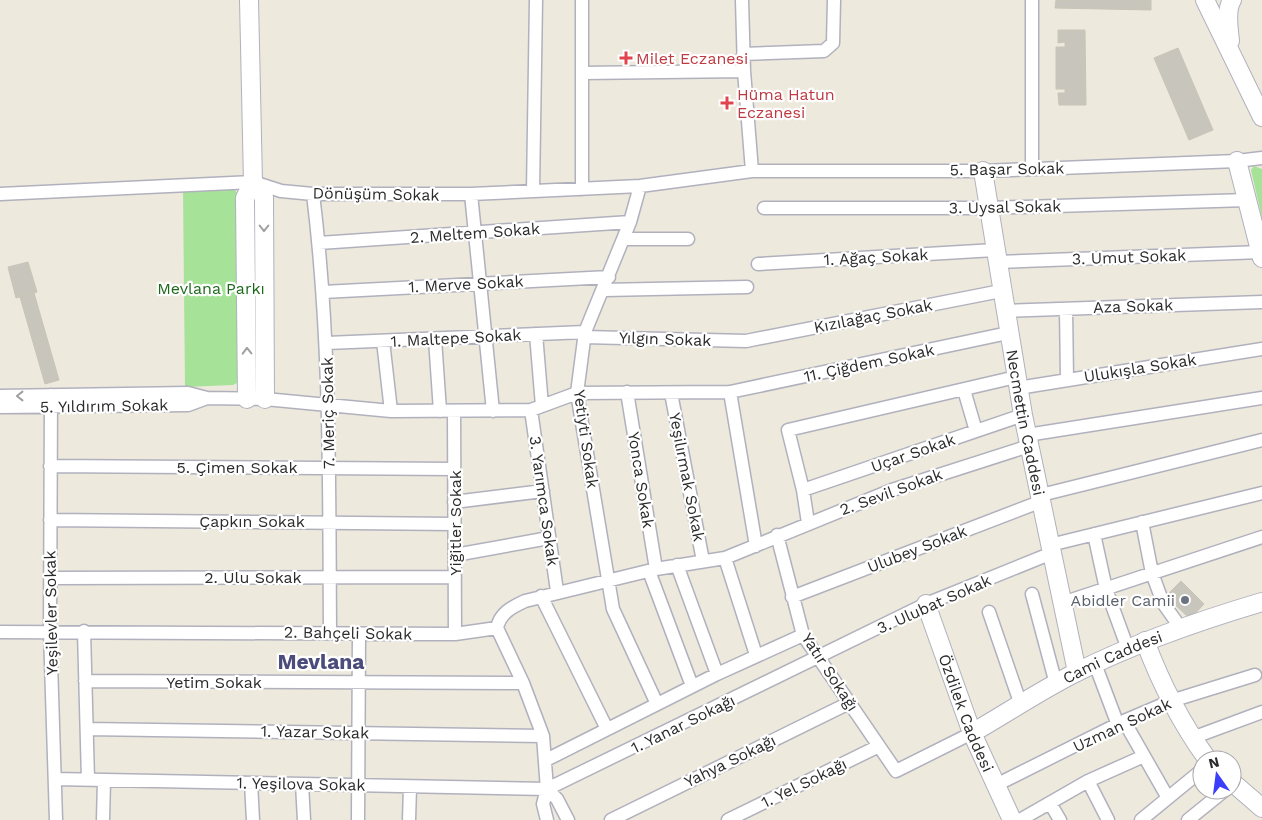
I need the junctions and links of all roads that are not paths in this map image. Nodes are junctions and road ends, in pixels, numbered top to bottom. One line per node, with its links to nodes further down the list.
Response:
1 (249, 0): 19 (main road)
2 (536, 0): 22 (street)
3 (582, 0): 12 (street)
4 (742, 0): 10 (street)
5 (834, 0): 10 (street)
6 (1032, 0): 16 (street)
7 (1205, 0): 9 (main road)
8 (1232, 0): 9 (main road)
9 (1232, 52): 13 (main road)
10 (743, 54): 11 (street)
11 (744, 71): 12 (street); 17 (street)
12 (582, 73): 21 (street)
13 (1262, 117)
14 (1262, 158): 15 (street, 5. Başar Sokak)
15 (1237, 161): 16 (street, 5. Başar Sokak); 26 (main road)
16 (1032, 169): 18 (street, 5. Başar Sokak)
17 (752, 171): 18 (street, 5. Başar Sokak); 20 (street, Dönüşüm Sokak)
18 (983, 171): 28 (main road, Necmettin Caddesi)
19 (253, 182): 23 (street, Dönüşüm Sokak); 24 (street, Dönüşüm Sokak); 64 (main road, one-way to 19); 65 (main road, one-way to 65)
20 (640, 186): 21 (street, Dönüşüm Sokak); 29 (street, Yetiyti Sokak)
21 (582, 189): 22 (street, Dönüşüm Sokak)
22 (533, 192): 25 (street, Dönüşüm Sokak)
23 (0, 194)
24 (313, 194): 25 (street, Dönüşüm Sokak); 33 (street, 7. Meriç Sokak)
25 (471, 194): 30 (street)
26 (1247, 200): 28 (street, 3. Uysal Sokak); 34 (main road)
27 (764, 208): 28 (street, 3. Uysal Sokak)
28 (988, 208): 35 (main road, Necmettin Caddesi)
29 (630, 222): 30 (street, 2. Meltem Sokak); 31 (street, Yetiyti Sokak)
30 (475, 234): 33 (street, 2. Meltem Sokak); 38 (street)
31 (623, 239): 32 (street); 37 (street, Yetiyti Sokak)
32 (688, 239)
33 (319, 243): 42 (street, 7. Meriç Sokak)
34 (1261, 255): 35 (street, 3. Umut Sokak)
35 (996, 256): 36 (street, 1. Ağaç Sokak); 41 (main road, Necmettin Caddesi)
36 (758, 264)
37 (609, 277): 38 (street, 1. Merve Sokak); 40 (street, Yetiyti Sokak)
38 (480, 284): 42 (street, 1. Merve Sokak); 49 (street)
39 (747, 287): 40 (street)
40 (604, 290): 48 (street, Yetiyti Sokak)
41 (1001, 291): 45 (main road, Necmettin Caddesi); 52 (street, Kızılağaç Sokak)
42 (323, 292): 53 (street, 7. Meriç Sokak)
43 (1262, 302): 44 (street, Aza Sokak)
44 (1066, 309): 45 (street, Aza Sokak); 55 (street)
45 (1004, 311): 46 (main road, Necmettin Caddesi)
46 (1008, 333): 56 (main road, Necmettin Caddesi); 61 (street, 11. Çiğdem Sokak)
47 (536, 334): 48 (street, 1. Maltepe Sokak); 49 (street, 1. Maltepe Sokak); 69 (street, 3. Yarımca Sokak)
48 (584, 334): 52 (street, Yılgın Sokak); 58 (street, Yetiyti Sokak)
49 (486, 336): 50 (street, 1. Maltepe Sokak); 72 (street)
50 (435, 339): 51 (street, 1. Maltepe Sokak); 71 (street)
51 (383, 341): 53 (street, 1. Maltepe Sokak); 70 (street)
52 (746, 341)
53 (327, 344): 67 (street, 7. Meriç Sokak)
54 (1262, 349): 55 (street, Ulukışla Sokak)
55 (1067, 380): 56 (street, Ulukışla Sokak)
56 (1017, 383): 57 (street, Ulukışla Sokak); 74 (main road, Necmettin Caddesi)
57 (964, 390): 75 (street); 81 (street, Ulukışla Sokak)
58 (577, 392): 59 (street, 11. Çiğdem Sokak); 69 (street); 106 (street, Yetiyti Sokak)
59 (627, 392): 60 (street, 11. Çiğdem Sokak); 101 (street, Yonca Sokak)
60 (671, 392): 61 (street, 11. Çiğdem Sokak); 99 (street, Yeşilırmak Sokak)
61 (730, 392): 95 (street)
62 (0, 396): 66 (street, 5. Yıldırım Sokak, one-way to 62)
63 (1262, 398): 77 (street, 2. Sevil Sokak)
64 (247, 399): 65 (street, 5. Yıldırım Sokak); 66 (street, 5. Yıldırım Sokak)
65 (265, 399): 67 (street, 5. Yıldırım Sokak)
66 (51, 401): 68 (street, 5. Yıldırım Sokak); 78 (street, Yeşilevler Sokak)
67 (329, 406): 70 (street, 5. Yıldırım Sokak); 79 (street, 7. Meriç Sokak)
68 (0, 407)
69 (537, 408): 72 (street, 5. Yıldırım Sokak); 82 (street, 3. Yarımca Sokak)
70 (391, 410): 71 (street, 5. Yıldırım Sokak)
71 (440, 411): 73 (street, 5. Yıldırım Sokak)
72 (494, 411): 73 (street, 5. Yıldırım Sokak)
73 (454, 412): 80 (street, Yiğitler Sokak)
74 (1023, 415): 75 (street, Uçar Sokak); 77 (main road, Necmettin Caddesi)
75 (976, 431): 81 (street, Uçar Sokak)
76 (1262, 440): 84 (street, Ulubey Sokak)
77 (1028, 441): 84 (main road, Necmettin Caddesi); 89 (street, 2. Sevil Sokak)
78 (50, 466): 79 (street, 5. Çimen Sokak); 86 (street, Yeşilevler Sokak)
79 (329, 467): 80 (street, 5. Çimen Sokak); 87 (street, 7. Meriç Sokak)
80 (454, 469): 85 (street, Yiğitler Sokak)
81 (803, 490): 89 (street)
82 (543, 491): 85 (street); 93 (street, 3. Yarımca Sokak)
83 (1262, 492): 88 (street, 3. Ulubat Sokak)
84 (1042, 498): 96 (main road, Necmettin Caddesi); 111 (street, Ulubey Sokak)
85 (454, 502): 90 (street, Yiğitler Sokak)
86 (50, 520): 87 (street, Çapkın Sokak); 105 (street, Yeşilevler Sokak)
87 (330, 522): 90 (street, Çapkın Sokak); 103 (street, 7. Meriç Sokak)
88 (1142, 522): 91 (street, 3. Ulubat Sokak); 102 (street)
89 (808, 523): 92 (street, 2. Sevil Sokak)
90 (454, 524): 97 (street, Yiğitler Sokak)
91 (1094, 534): 96 (street, 3. Ulubat Sokak); 107 (street)
92 (777, 535): 95 (street, 2. Sevil Sokak); 111 (street, Yatır Sokağı)
93 (549, 538): 97 (street); 108 (street, 3. Yarımca Sokak)
94 (1262, 538): 102 (street)
95 (756, 546): 98 (street)
96 (1051, 549): 113 (street, 3. Ulubat Sokak); 114 (main road, Necmettin Caddesi)
97 (455, 555): 104 (street, Yiğitler Sokak)
98 (724, 558): 99 (street); 127 (street)
99 (703, 562): 100 (street)
100 (677, 566): 101 (street); 131 (street)
101 (653, 570): 106 (street); 137 (street, Yonca Sokak)
102 (1152, 573): 107 (street); 116 (street)
103 (330, 577): 104 (street, 2. Ulu Sokak); 105 (street, 2. Ulu Sokak); 121 (street, 7. Meriç Sokak)
104 (455, 577): 123 (street, Yiğitler Sokak)
105 (50, 578): 118 (street, Yeşilevler Sokak)
106 (608, 581): 108 (street); 140 (street, Yetiyti Sokak)
107 (1106, 588): 114 (street); 126 (street)
108 (557, 591): 110 (street)
109 (1032, 594): 136 (street)
110 (541, 596): 117 (street); 145 (street)
111 (792, 597): 124 (street, Yatır Sokağı)
112 (1262, 602): 116 (main road, Cami Caddesi)
113 (926, 604): 128 (street, 3. Ulubat Sokak); 147 (main road, Özdilek Caddesi)
114 (1062, 604): 130 (main road, Necmettin Caddesi)
115 (989, 612): 141 (street)
116 (1180, 627): 125 (main road, Cami Caddesi)
117 (497, 628): 123 (street, 2. Bahçeli Sokak); 135 (street)
118 (50, 631): 119 (street, 2. Bahçeli Sokak); 120 (street, 2. Bahçeli Sokak); 155 (street, Yeşilevler Sokak)
119 (84, 631): 121 (street, 2. Bahçeli Sokak); 133 (street)
120 (0, 632)
121 (330, 633): 122 (street, 2. Bahçeli Sokak)
122 (359, 634): 123 (street, 2. Bahçeli Sokak); 134 (street)
123 (455, 634)
124 (803, 635): 127 (street); 128 (street, Yatır Sokağı)
125 (1145, 641): 126 (main road, Cami Caddesi); 138 (main road)
126 (1128, 649): 129 (main road, Cami Caddesi)
127 (756, 655): 131 (street)
128 (819, 658): 139 (street, Yatır Sokağı); 164 (street, 1. Yanar Sokağı)
129 (1095, 664): 130 (main road, Cami Caddesi); 143 (street)
130 (1077, 672): 136 (main road, Cami Caddesi)
131 (717, 674): 137 (street)
132 (1255, 675): 138 (street, Uzman Sokak)
133 (85, 681): 134 (street, Yetim Sokak); 144 (street)
134 (359, 683): 135 (street, Yetim Sokak); 146 (street)
135 (523, 683): 148 (street)
136 (1056, 684): 141 (main road, Cami Caddesi)
137 (692, 686): 140 (street)
138 (1171, 701): 143 (street, Uzman Sokak); 149 (main road)
139 (848, 703): 150 (street, Yatır Sokağı); 178 (street, Yahya Sokağı)
140 (657, 704): 145 (street)
141 (1021, 704): 147 (main road, Cami Caddesi)
142 (1262, 712): 149 (street)
143 (1121, 723): 152 (street); 162 (street, Uzman Sokak)
144 (87, 729): 146 (street, 1. Yazar Sokak); 156 (street)
145 (607, 729): 153 (street)
146 (358, 732): 148 (street, 1. Yazar Sokak); 161 (street)
147 (972, 733): 150 (street, Yatır Sokağı); 162 (main road, Özdilek Caddesi)
148 (543, 736): 153 (street)
149 (1192, 738): 151 (main road)
150 (879, 746): 179 (street, 1. Yel Sokağı)
151 (1201, 750)
152 (1144, 756): 158 (street); 166 (street)
153 (546, 760): 164 (street)
154 (1192, 778): 166 (street)
155 (55, 779): 156 (street, 1. Yeşilova Sokak); 170 (street, Yeşilevler Sokak)
156 (88, 780): 157 (street, 1. Yeşilova Sokak)
157 (104, 780): 159 (street, 1. Yeşilova Sokak); 171 (street)
158 (1088, 782): 168 (street); 183 (street)
159 (251, 783): 160 (street, 1. Yeşilova Sokak); 172 (street)
160 (302, 784): 161 (street, 1. Yeşilova Sokak); 173 (street)
161 (358, 785): 163 (street, 1. Yeşilova Sokak); 174 (street)
162 (994, 786): 180 (main road, Özdilek Caddesi)
163 (410, 787): 164 (street, 1. Yeşilova Sokak); 175 (street)
164 (547, 789): 176 (street); 177 (street)
165 (1242, 793): 169 (main road)
166 (1168, 798): 184 (street)
167 (1213, 800): 185 (street)
168 (1050, 803): 181 (street); 182 (street)
169 (1262, 808)
170 (56, 820)
171 (103, 820)
172 (253, 820)
173 (304, 820)
174 (358, 820)
175 (409, 820)
176 (547, 820)
177 (568, 820)
178 (611, 820)
179 (728, 820)
180 (1012, 820)
181 (1020, 820)
182 (1060, 820)
183 (1108, 820)
184 (1141, 820)
185 (1188, 820)

